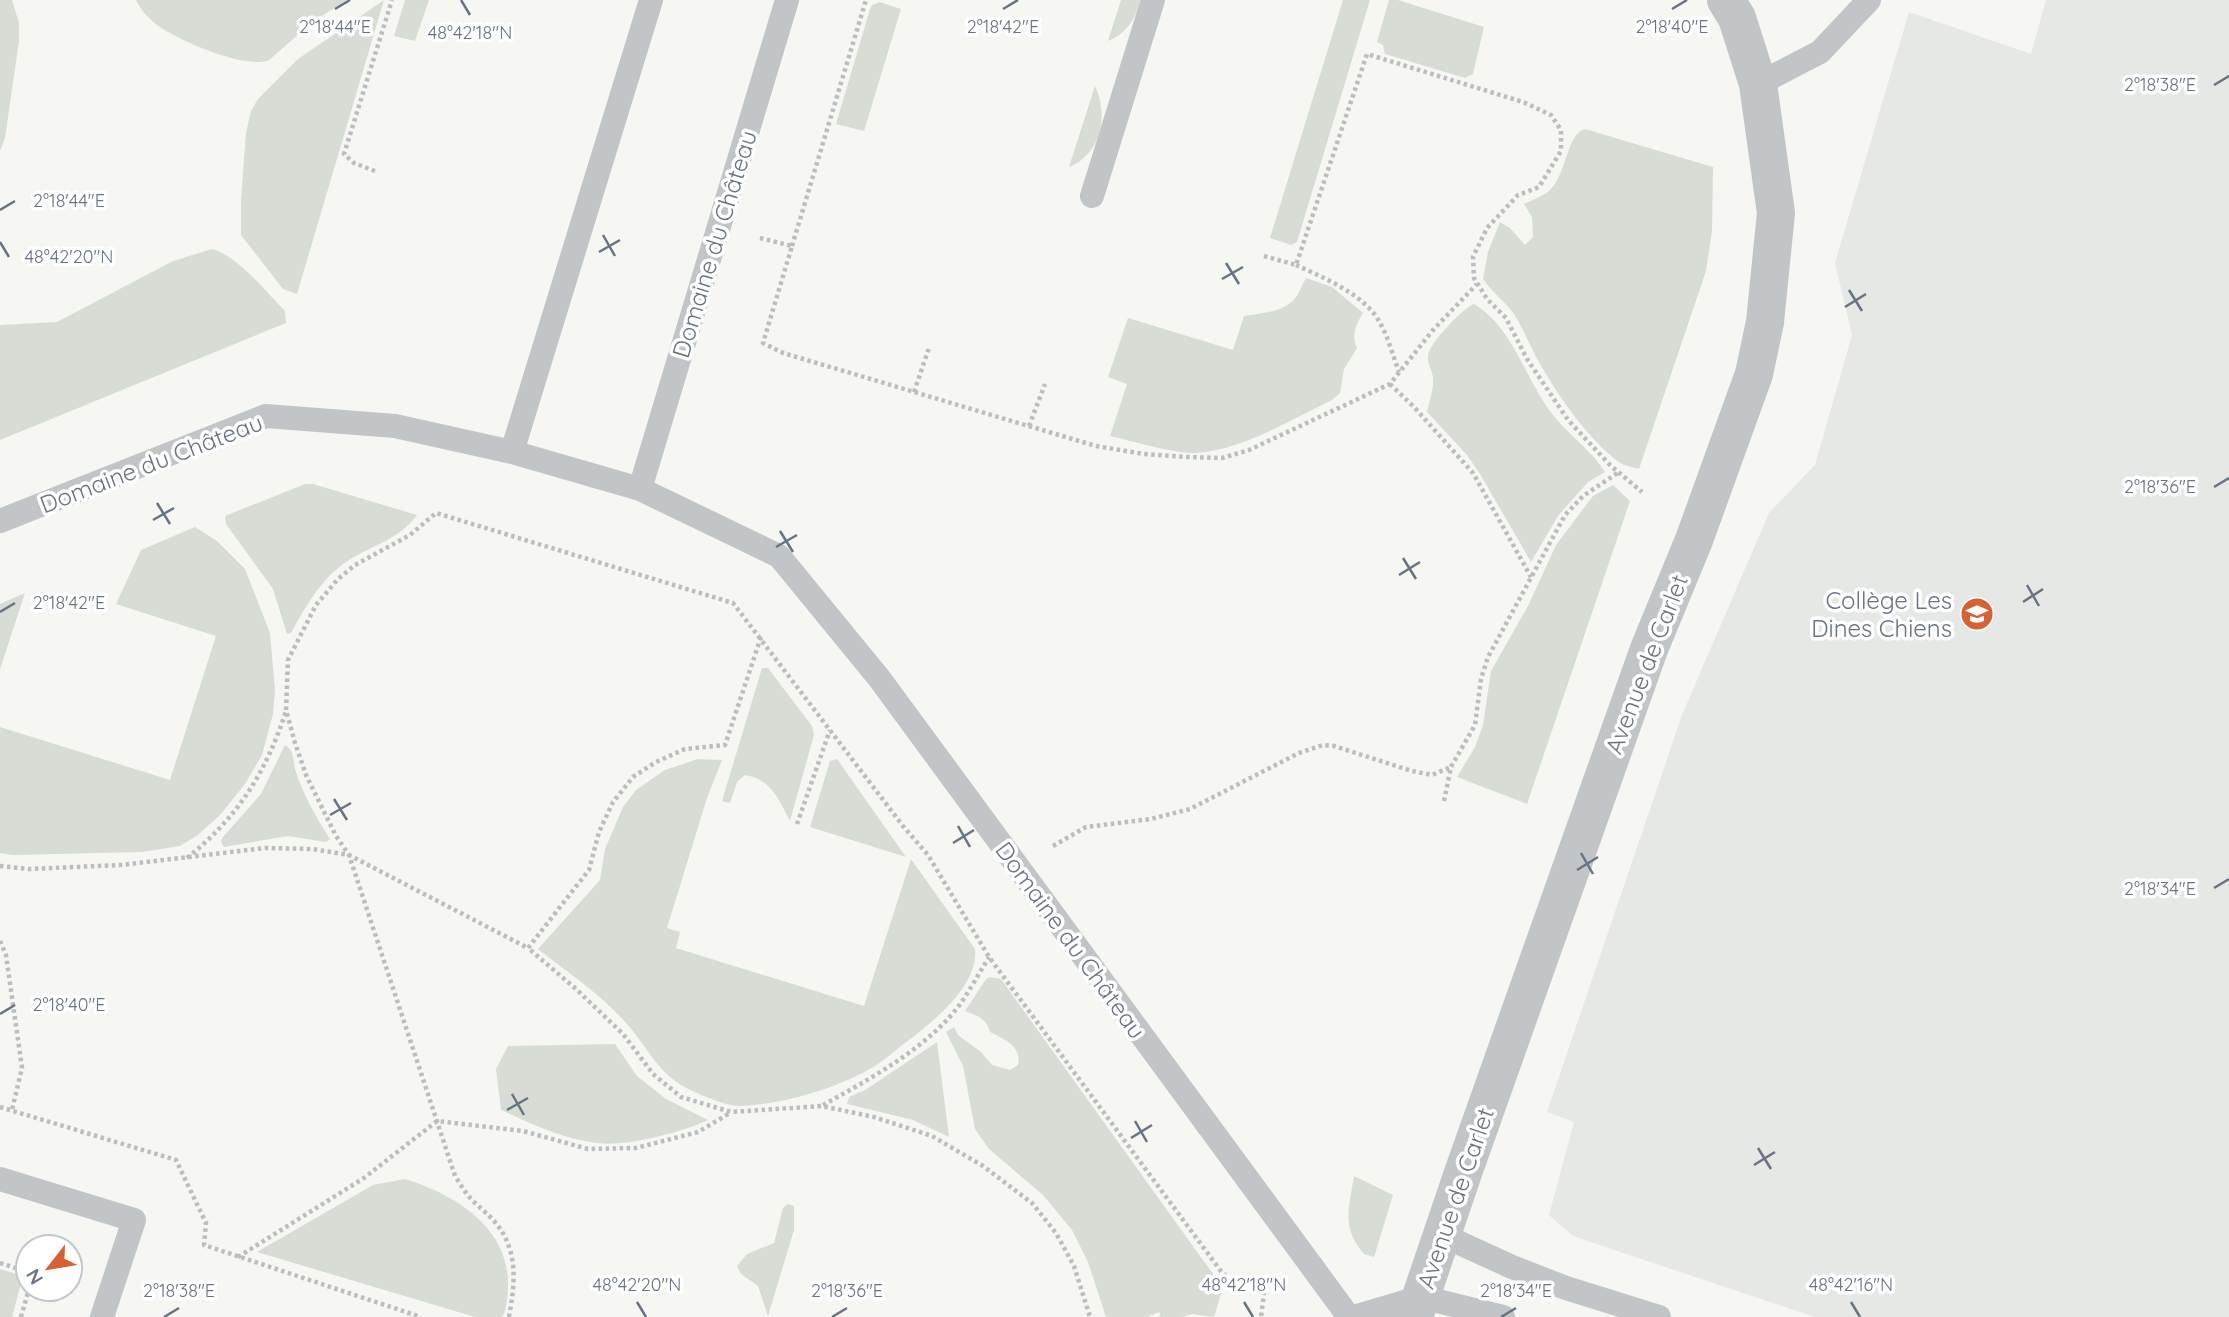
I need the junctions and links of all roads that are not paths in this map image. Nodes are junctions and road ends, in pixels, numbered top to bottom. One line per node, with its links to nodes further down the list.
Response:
1 (651, 0): 8 (lane)
2 (787, 0): 9 (lane, Domaine du Château)
3 (1153, 0): 7 (lane)
4 (1726, 0): 6 (street, Avenue de Carlet)
5 (1869, 0): 6 (lane)
6 (1758, 84): 12 (street, Avenue de Carlet)
7 (1092, 197)
8 (512, 452): 9 (lane, Domaine du Château); 10 (lane, Domaine du Château)
9 (640, 489): 15 (lane, Domaine du Château)
10 (0, 521)
11 (0, 1180): 14 (lane)
12 (1442, 1235): 13 (street, Avenue de Carlet); 18 (lane)
13 (1418, 1307): 16 (lane); 17 (lane)
14 (102, 1317)
15 (1349, 1317)
16 (1354, 1317)
17 (1503, 1317)
18 (1659, 1317)

